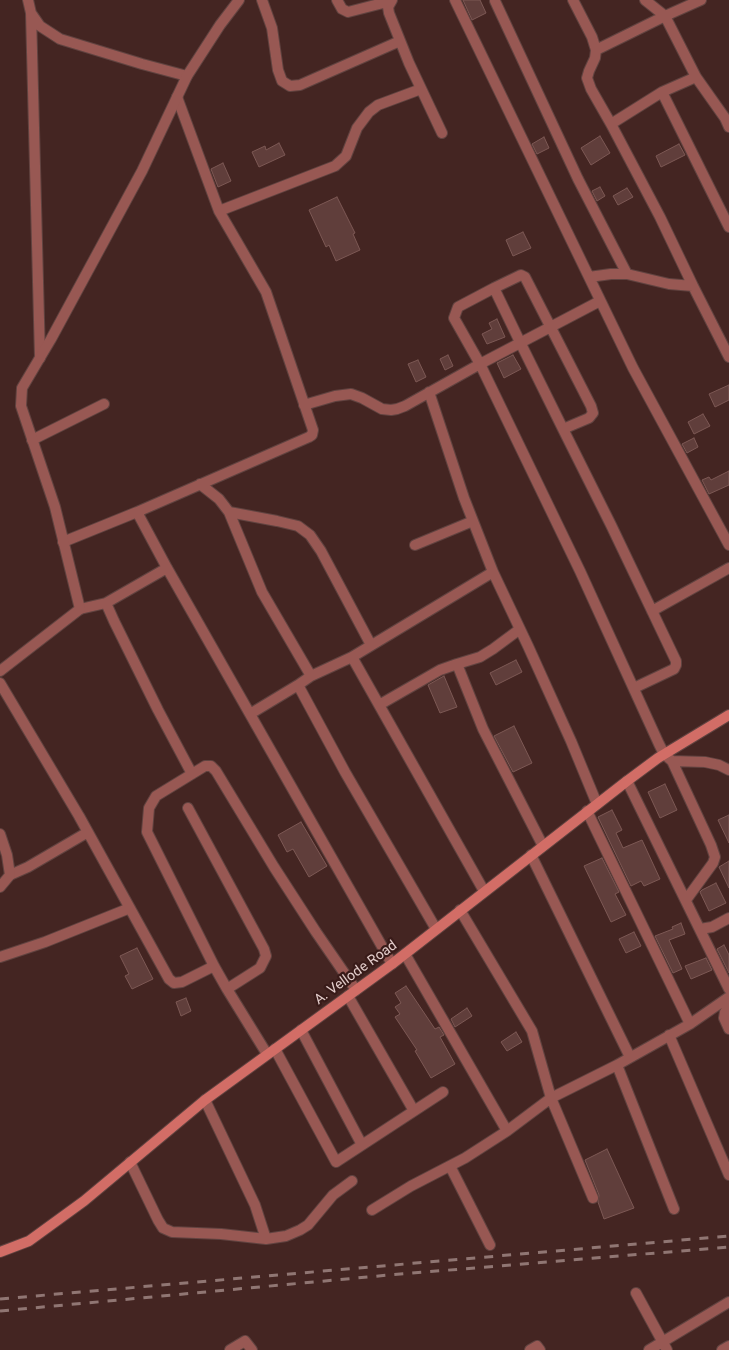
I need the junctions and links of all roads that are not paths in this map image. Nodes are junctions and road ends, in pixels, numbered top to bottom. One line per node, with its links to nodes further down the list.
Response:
1 (28, 0): 11 (street)
2 (239, 0): 15 (street)
3 (262, 0): 13 (street)
4 (337, 0): 5 (street)
5 (392, 0): 13 (street)
6 (455, 0): 26 (street)
7 (495, 0): 25 (street)
8 (573, 0): 14 (street)
9 (645, 0): 12 (street)
10 (701, 0): 12 (street)
11 (32, 13): 15 (street); 33 (street)
12 (665, 16): 14 (street); 16 (street)
13 (400, 41): 17 (street)
14 (596, 50): 21 (street)
15 (187, 76): 19 (street)
16 (696, 76): 18 (street); 20 (street)
17 (422, 89): 22 (street); 23 (street)
18 (662, 92): 21 (street); 24 (street)
19 (177, 97): 23 (street); 33 (street)
20 (728, 120)
21 (611, 124): 27 (street)
22 (442, 133)
23 (219, 211): 37 (street)
24 (729, 226)
25 (627, 274): 26 (street); 27 (street)
26 (589, 277): 29 (street)
27 (693, 286): 32 (street)
28 (494, 288): 30 (street); 31 (street); 34 (street)
29 (600, 301): 30 (street); 46 (street)
30 (551, 326): 31 (street); 38 (street)
31 (520, 342): 34 (street); 38 (street)
32 (729, 357)
33 (40, 358): 39 (street)
34 (480, 364): 35 (street); 61 (street)
35 (430, 392): 37 (street); 43 (street)
36 (104, 404): 39 (street)
37 (304, 405): 40 (street)
38 (563, 429): 52 (street)
39 (32, 440): 44 (street)
40 (200, 484): 41 (street); 42 (street)
41 (137, 512): 44 (street); 47 (street)
42 (229, 512): 54 (street); 58 (street)
43 (473, 521): 45 (street); 49 (street)
44 (63, 542): 51 (street)
45 (416, 545)
46 (729, 545)
47 (167, 568): 50 (street); 63 (street)
48 (729, 568): 52 (street)
49 (493, 572): 53 (street); 54 (street)
50 (106, 602): 51 (street); 67 (street)
51 (80, 609): 57 (street)
52 (652, 611): 61 (street)
53 (520, 629): 56 (street); 69 (street)
54 (371, 645): 55 (street)
55 (352, 657): 58 (street); 62 (street)
56 (457, 664): 62 (street); 74 (street)
57 (0, 670)
58 (311, 676): 60 (street)
59 (0, 683): 72 (street)
60 (298, 685): 63 (street); 83 (street)
61 (634, 688): 65 (street)
62 (379, 705): 78 (street)
63 (250, 714): 87 (street)
64 (729, 715): 65 (main road, A. Vellode Road)
65 (668, 758): 66 (street); 68 (main road, A. Vellode Road); 79 (street)
66 (729, 770)
67 (192, 774): 88 (street); 91 (street)
68 (627, 781): 69 (main road, A. Vellode Road); 79 (street)
69 (597, 804): 71 (main road, A. Vellode Road)
70 (188, 808): 89 (street)
71 (587, 811): 74 (main road, A. Vellode Road); 94 (street)
72 (88, 832): 76 (street); 80 (street)
73 (0, 834): 76 (street)
74 (543, 846): 75 (main road, A. Vellode Road)
75 (531, 855): 78 (main road, A. Vellode Road); 99 (street)
76 (10, 875): 77 (street)
77 (0, 887)
78 (484, 891): 81 (main road, A. Vellode Road)
79 (686, 900): 84 (street)
80 (130, 908): 86 (street); 88 (street)
81 (460, 910): 83 (main road, A. Vellode Road); 102 (street)
82 (729, 918): 84 (street)
83 (436, 929): 85 (main road, A. Vellode Road)
84 (700, 929): 90 (street)
85 (405, 954): 87 (main road, A. Vellode Road); 105 (street)
86 (0, 957)
87 (392, 964): 91 (main road, A. Vellode Road)
88 (214, 966): 89 (street)
89 (227, 989): 98 (street)
90 (729, 989)
91 (352, 993): 96 (main road, A. Vellode Road); 104 (street)
92 (729, 997): 94 (street)
93 (729, 1008): 95 (street)
94 (690, 1024): 97 (street)
95 (729, 1029)
96 (301, 1030): 98 (main road, A. Vellode Road); 106 (street)
97 (669, 1035): 99 (street); 109 (street)
98 (271, 1052): 103 (main road, A. Vellode Road); 106 (street)
99 (630, 1058): 100 (street)
100 (617, 1065): 102 (street); 113 (street)
101 (443, 1092): 104 (street)
102 (551, 1098): 105 (street); 111 (street)
103 (205, 1100): 107 (main road, A. Vellode Road); 114 (street)
104 (414, 1111): 106 (street)
105 (507, 1131): 108 (street)
106 (362, 1145)
107 (130, 1162): 114 (street); 116 (main road, A. Vellode Road)
108 (450, 1166): 112 (street); 115 (street)
109 (729, 1175)
110 (352, 1181): 114 (street)
111 (592, 1198)
112 (372, 1210)
113 (674, 1210)
114 (266, 1238)
115 (490, 1245)
116 (0, 1252)
117 (636, 1293): 119 (street)
118 (729, 1302): 119 (street)
119 (664, 1346): 125 (street)
120 (729, 1346): 126 (street)
121 (230, 1350): 122 (street)
122 (252, 1350)
123 (530, 1350): 124 (street)
124 (540, 1350)
125 (649, 1350)
126 (722, 1350)

